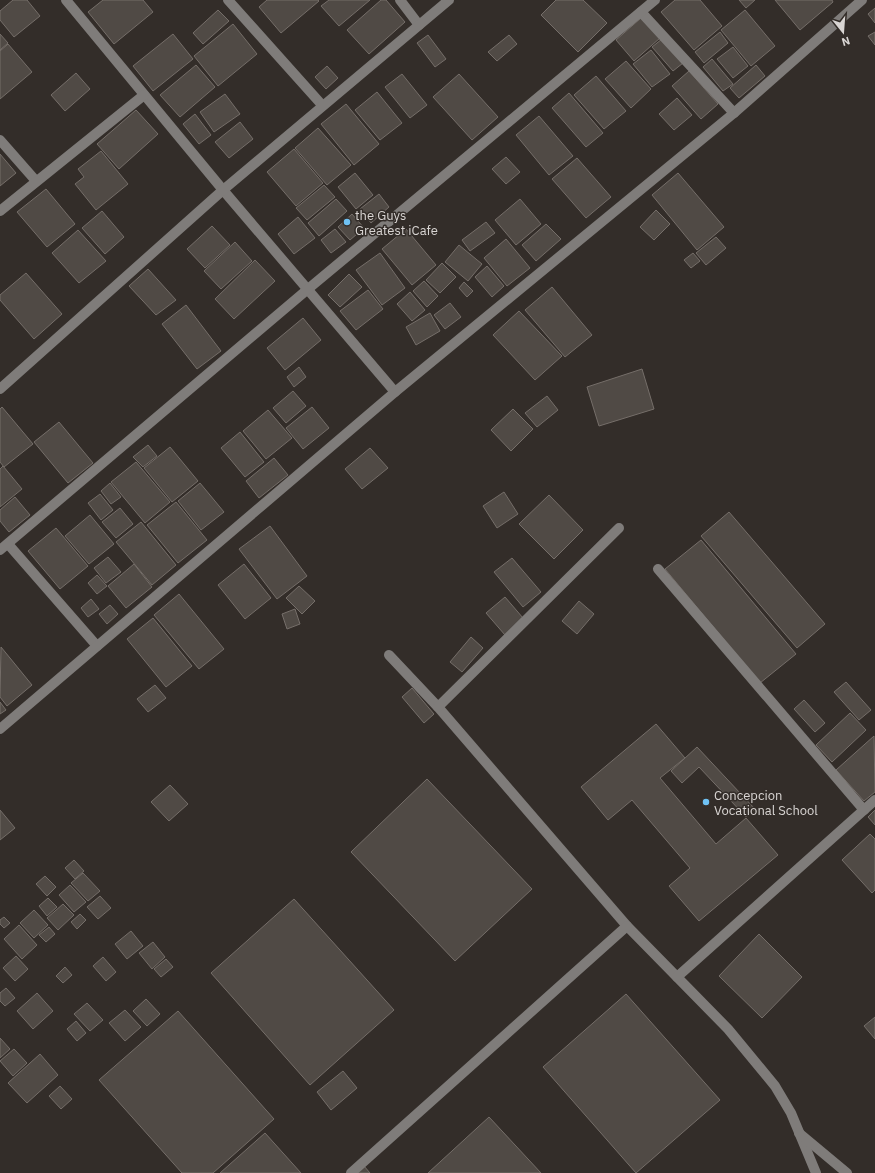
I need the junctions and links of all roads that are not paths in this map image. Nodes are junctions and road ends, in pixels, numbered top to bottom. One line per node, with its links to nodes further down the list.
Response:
1 (66, 0): 9 (street)
2 (228, 0): 10 (street)
3 (400, 0): 8 (street)
4 (449, 0): 8 (street)
5 (655, 0): 7 (street)
6 (862, 0): 11 (street)
7 (641, 12): 11 (street); 16 (street)
8 (419, 25): 10 (street)
9 (144, 95): 13 (street); 14 (street)
10 (322, 106): 14 (street)
11 (734, 113): 18 (street)
12 (0, 140): 13 (street)
13 (36, 181): 15 (street)
14 (223, 190): 16 (street); 17 (street)
15 (0, 211)
16 (308, 289): 18 (street); 20 (street)
17 (0, 389)
18 (395, 392): 22 (street)
19 (619, 528): 24 (street)
20 (4, 547): 22 (street)
21 (658, 569): 27 (street)
22 (97, 646): 25 (street)
23 (389, 655): 24 (street)
24 (438, 707): 28 (street)
25 (0, 729)
26 (875, 800): 27 (street)
27 (864, 810): 29 (street)
28 (627, 926): 29 (street); 31 (street)
29 (677, 977): 30 (street)
30 (797, 1132): 32 (street); 33 (street)
31 (351, 1173)
32 (816, 1173)
33 (847, 1173)

